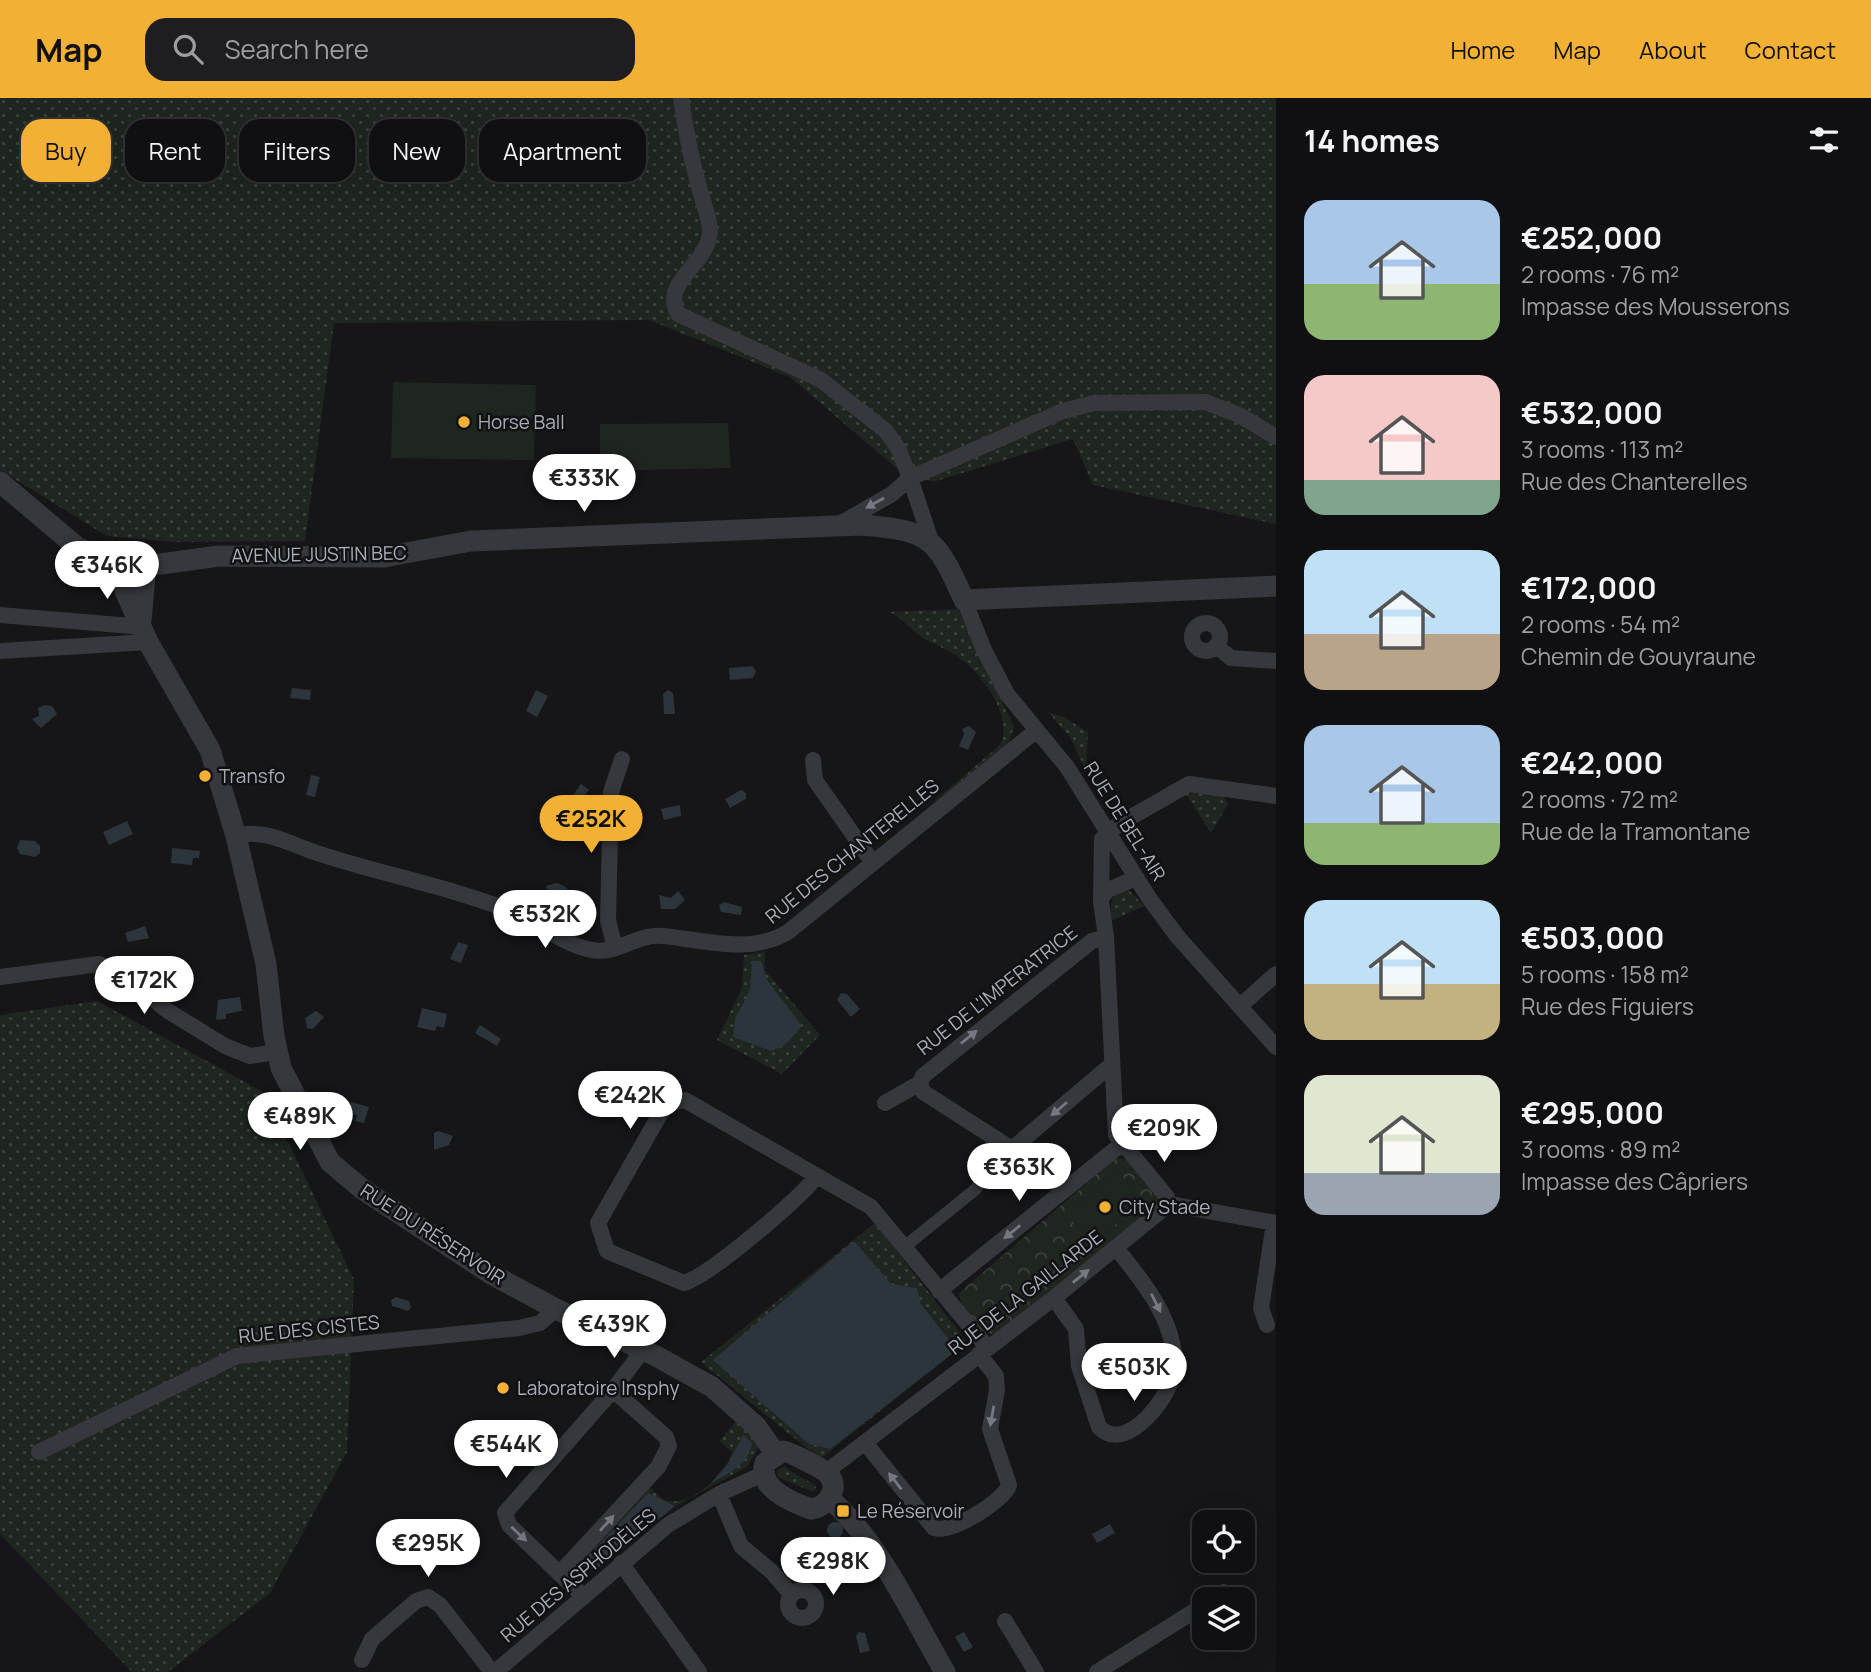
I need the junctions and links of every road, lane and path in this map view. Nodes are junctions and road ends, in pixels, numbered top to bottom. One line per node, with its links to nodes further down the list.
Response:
1 (681, 98): 3 (street)
2 (1276, 437): 3 (street)
3 (910, 478): 5 (street, one-way to 5); 6 (street)
4 (0, 482): 7 (street, AVENUE JUSTIN BEC)
5 (838, 525): 6 (street, AVENUE JUSTIN BEC); 8 (street, AVENUE JUSTIN BEC)
6 (931, 541): 10 (street)
7 (120, 566): 8 (street, AVENUE JUSTIN BEC); 12 (street, RUE DU RÉSERVOIR)
8 (146, 566): 12 (street)
9 (1276, 586): 10 (street)
10 (964, 600): 16 (street, RUE DE BEL-AIR)
11 (0, 615): 12 (street)
12 (144, 630): 14 (street); 21 (street, RUE DU RÉSERVOIR)
13 (1216, 646): 15 (street)
14 (0, 651)
15 (1276, 661)
16 (1037, 730): 20 (street, RUE DE BEL-AIR); 22 (street, RUE DES CHANTERELLES)
17 (622, 759): 26 (street)
18 (813, 760): 22 (street)
19 (1276, 796): 20 (street)
20 (1107, 832): 23 (street, RUE DE BEL-AIR); 24 (street)
21 (236, 836): 26 (street, RUE DES CHANTERELLES); 31 (street, RUE DU RÉSERVOIR)
22 (873, 863): 26 (street, RUE DES CHANTERELLES)
23 (1136, 878): 24 (street); 29 (street, RUE DE BEL-AIR)
24 (1101, 898): 25 (street)
25 (1106, 937): 32 (street); 33 (street, RUE DE L'IMPERATRICE, one-way to 25)
26 (615, 948)
27 (1276, 974): 29 (street)
28 (0, 978): 31 (street)
29 (1240, 1006): 30 (street, RUE DE BEL-AIR)
30 (1276, 1047)
31 (277, 1052): 44 (street, RUE DU RÉSERVOIR)
32 (1111, 1065): 35 (street); 36 (street, one-way to 36)
33 (920, 1083): 34 (street, RUE DE L'IMPERATRICE); 36 (street, RUE DE L'IMPERATRICE)
34 (885, 1103)
35 (1123, 1143): 38 (street); 42 (street, one-way to 42)
36 (1004, 1144): 40 (street)
37 (816, 1177): 37 (street); 40 (street)
38 (1169, 1204): 39 (street); 41 (street, RUE DE LA GAILLARDE)
39 (1275, 1223): 45 (street)
40 (903, 1248): 42 (street)
41 (1116, 1248): 43 (street, RUE DE LA GAILLARDE, one-way to 41); 43 (street, one-way to 43)
42 (939, 1291): 47 (street)
43 (1054, 1297): 47 (street, RUE DE LA GAILLARDE)
44 (556, 1309): 46 (street, RUE DU RÉSERVOIR); 50 (street, RUE DES CISTES)
45 (1267, 1325)
46 (643, 1350): 48 (street); 51 (street, RUE DU RÉSERVOIR)
47 (983, 1350): 49 (street, RUE DE LA GAILLARDE); 49 (street, one-way to 49)
48 (613, 1390): 57 (street, one-way to 48); 57 (street, one-way to 57)
49 (866, 1444): 52 (street, RUE DE LA GAILLARDE)
50 (39, 1452)
51 (775, 1453): 52 (street); 53 (street)
52 (826, 1472): 55 (street)
53 (763, 1474): 54 (street, RUE DES ASPHODÈLES); 55 (street)
54 (719, 1494): 56 (street, RUE DES ASPHODÈLES); 58 (street)
55 (830, 1499): 65 (street)
56 (621, 1563): 59 (street, RUE DES ASPHODÈLES); 64 (street)
57 (561, 1573): 59 (street)
58 (792, 1594)
59 (584, 1597): 63 (street, RUE DES ASPHODÈLES)
60 (1192, 1613): 67 (street)
61 (1005, 1621): 66 (street)
62 (362, 1660): 63 (street)
63 (494, 1672)
64 (699, 1672)
65 (945, 1672)
66 (1035, 1672)
67 (1097, 1672)

